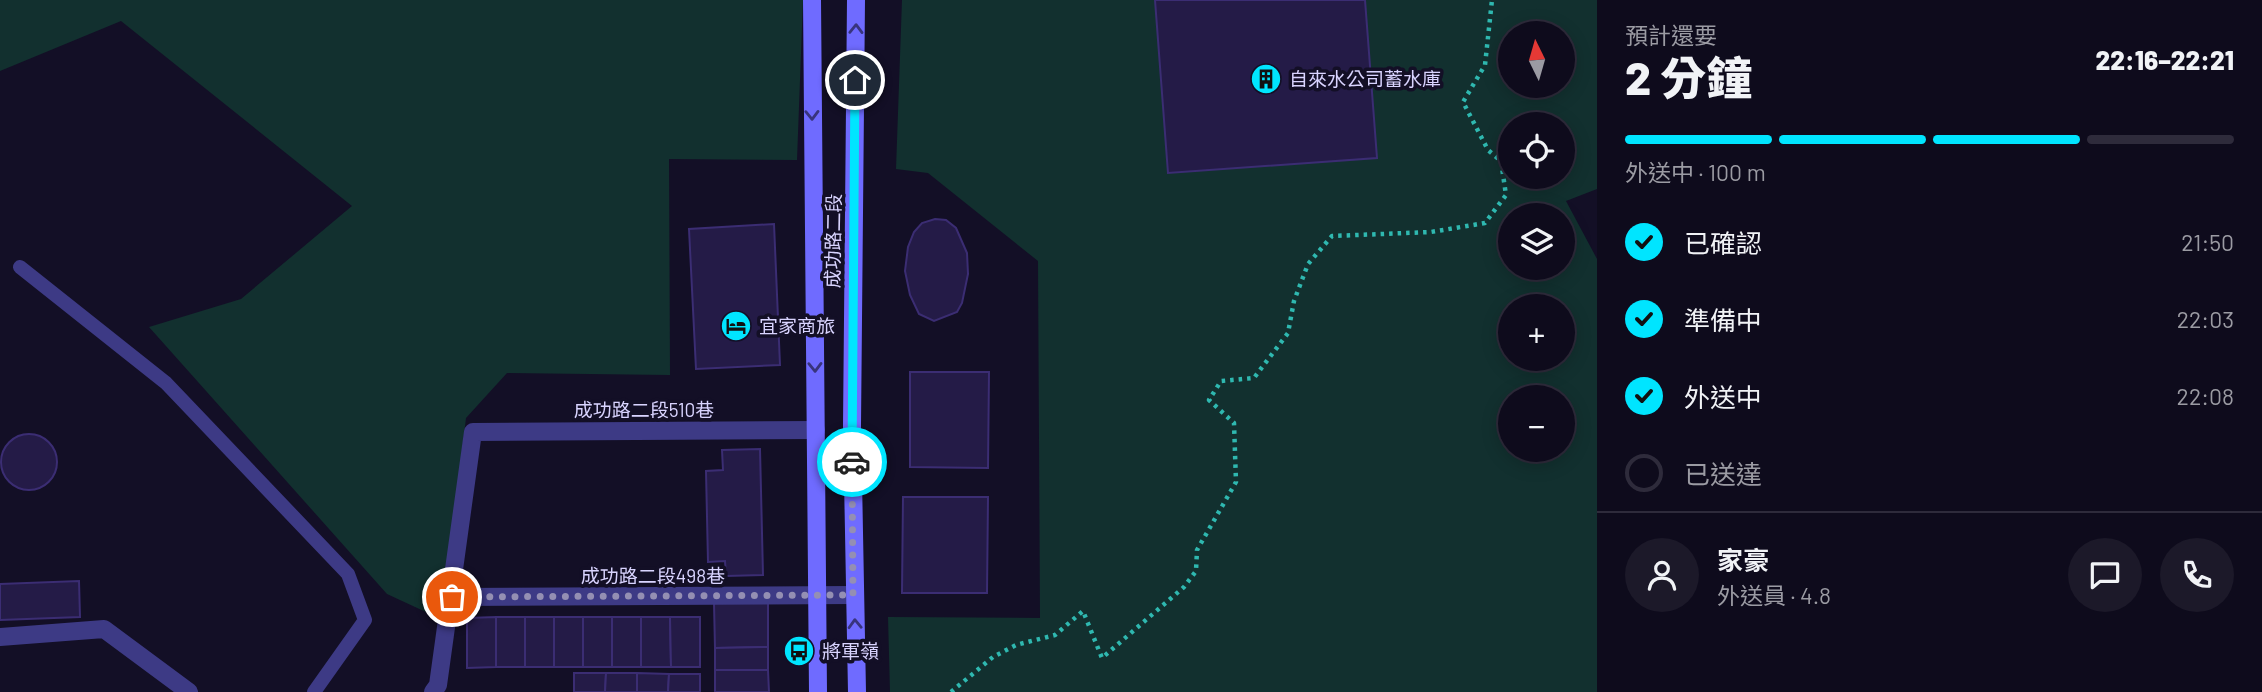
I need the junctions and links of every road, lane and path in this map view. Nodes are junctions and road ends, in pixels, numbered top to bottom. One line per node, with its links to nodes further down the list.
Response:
1 (812, 0): 5 (main road, 成功路二段, one-way to 5)
2 (856, 0): 6 (main road, 成功路二段, one-way to 2)
3 (1492, 0): 15 (path)
4 (20, 267): 12 (lane)
5 (816, 430): 7 (street, 成功路二段510巷); 8 (main road, 成功路二段)
6 (853, 595): 8 (street, 成功路二段498巷); 14 (main road, 成功路二段, one-way to 6)
7 (452, 597): 8 (street, 成功路二段498巷); 10 (street)
8 (815, 597): 13 (main road, 成功路二段)
9 (0, 637): 11 (street)
10 (441, 690)
11 (189, 692)
12 (314, 692)
13 (818, 692)
14 (857, 692)
15 (951, 692)

